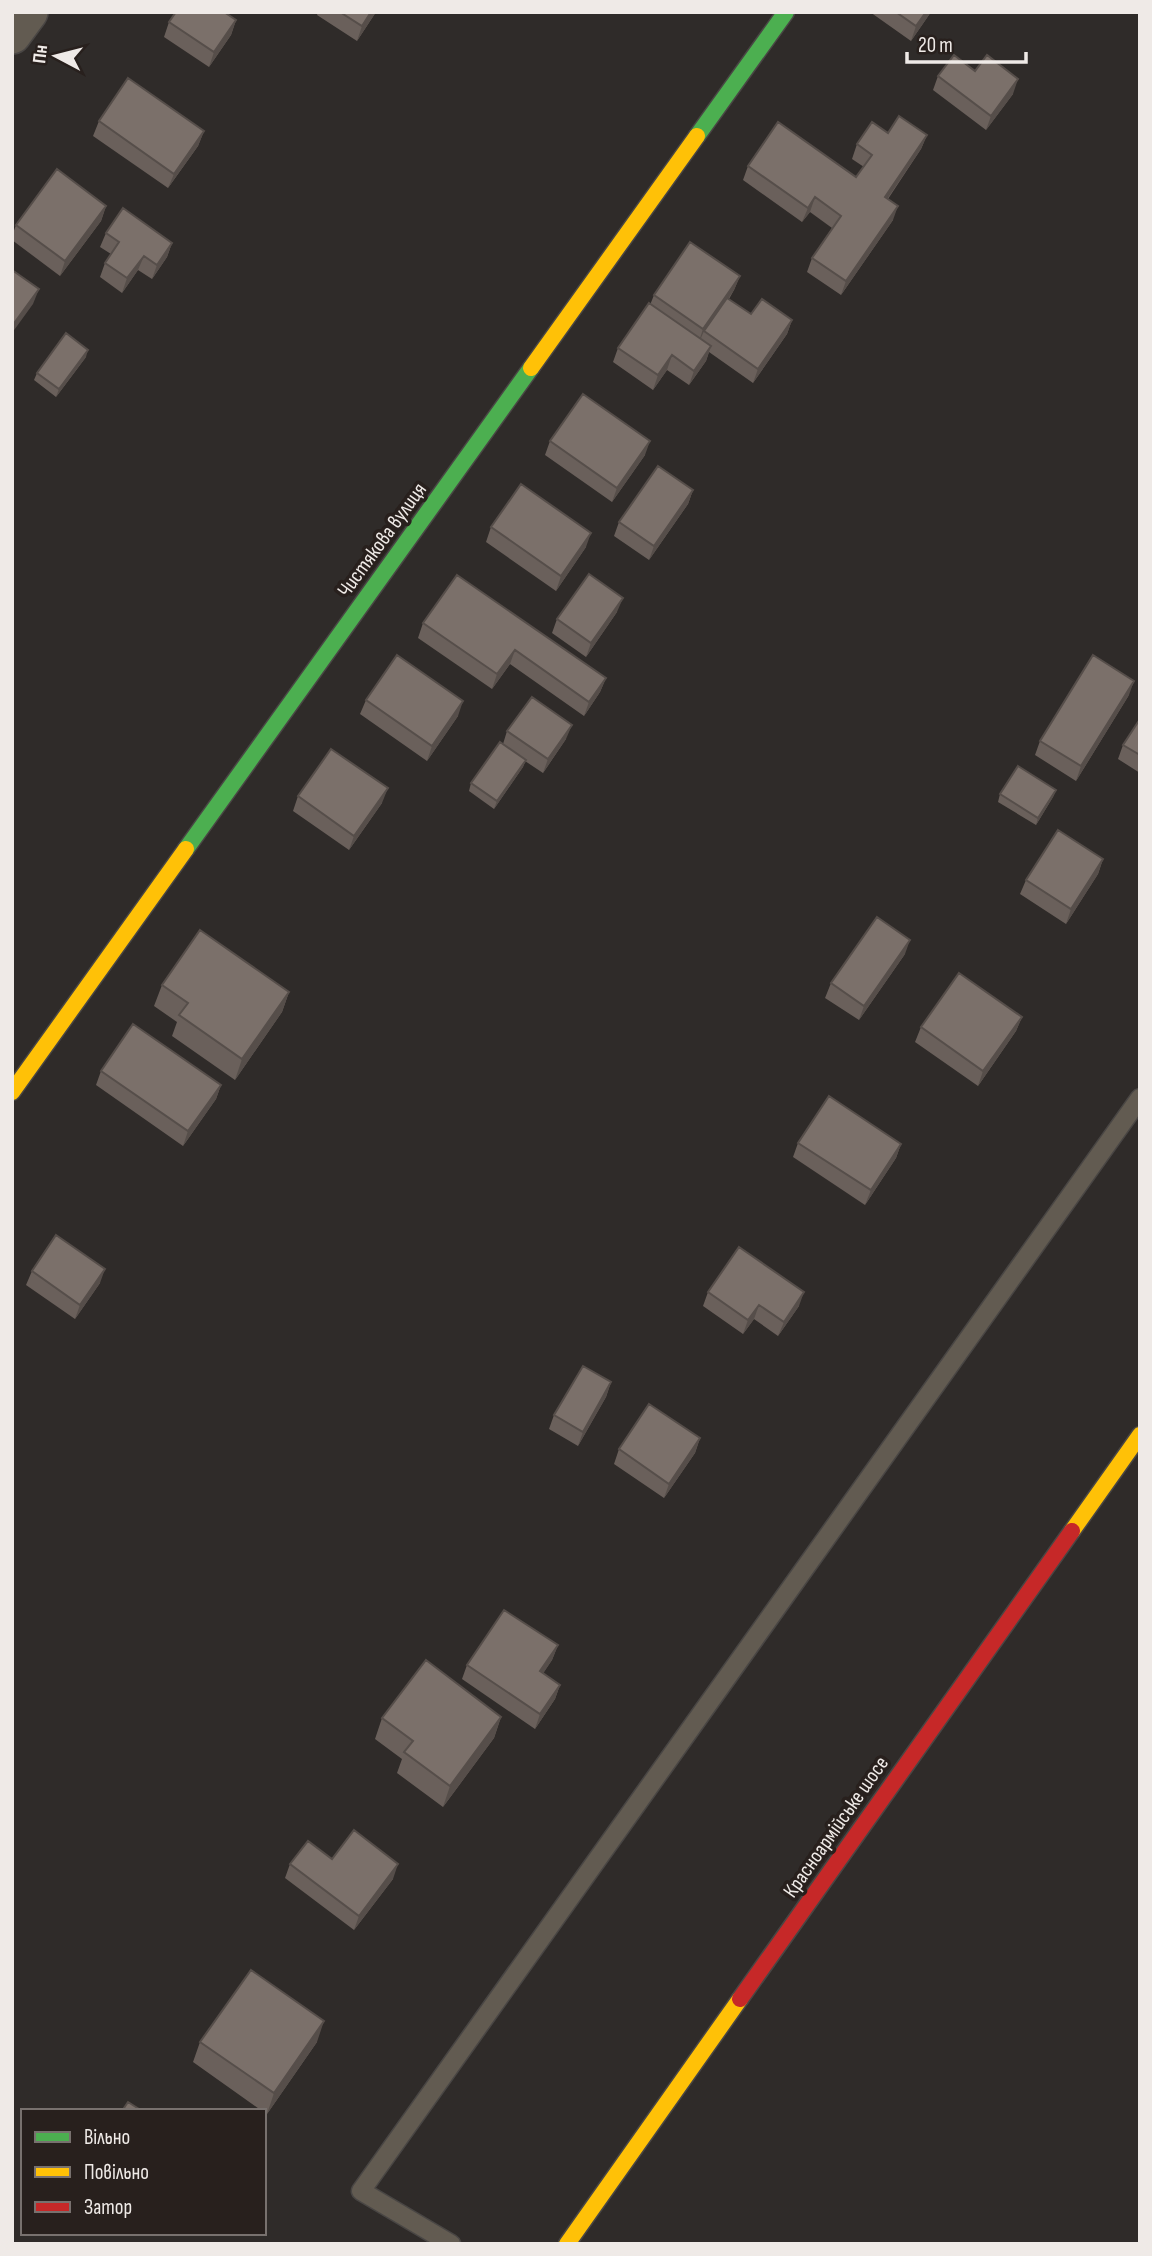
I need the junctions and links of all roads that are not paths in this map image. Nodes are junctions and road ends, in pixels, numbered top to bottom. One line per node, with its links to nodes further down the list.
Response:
1 (29, 12): 3 (street)
2 (786, 12): 4 (street, Чистякова вулиця)
3 (12, 35)
4 (12, 1092)
5 (1140, 1098): 7 (lane)
6 (1140, 1435): 8 (street, Красноармійське шосе)
7 (451, 2244)
8 (567, 2244)

